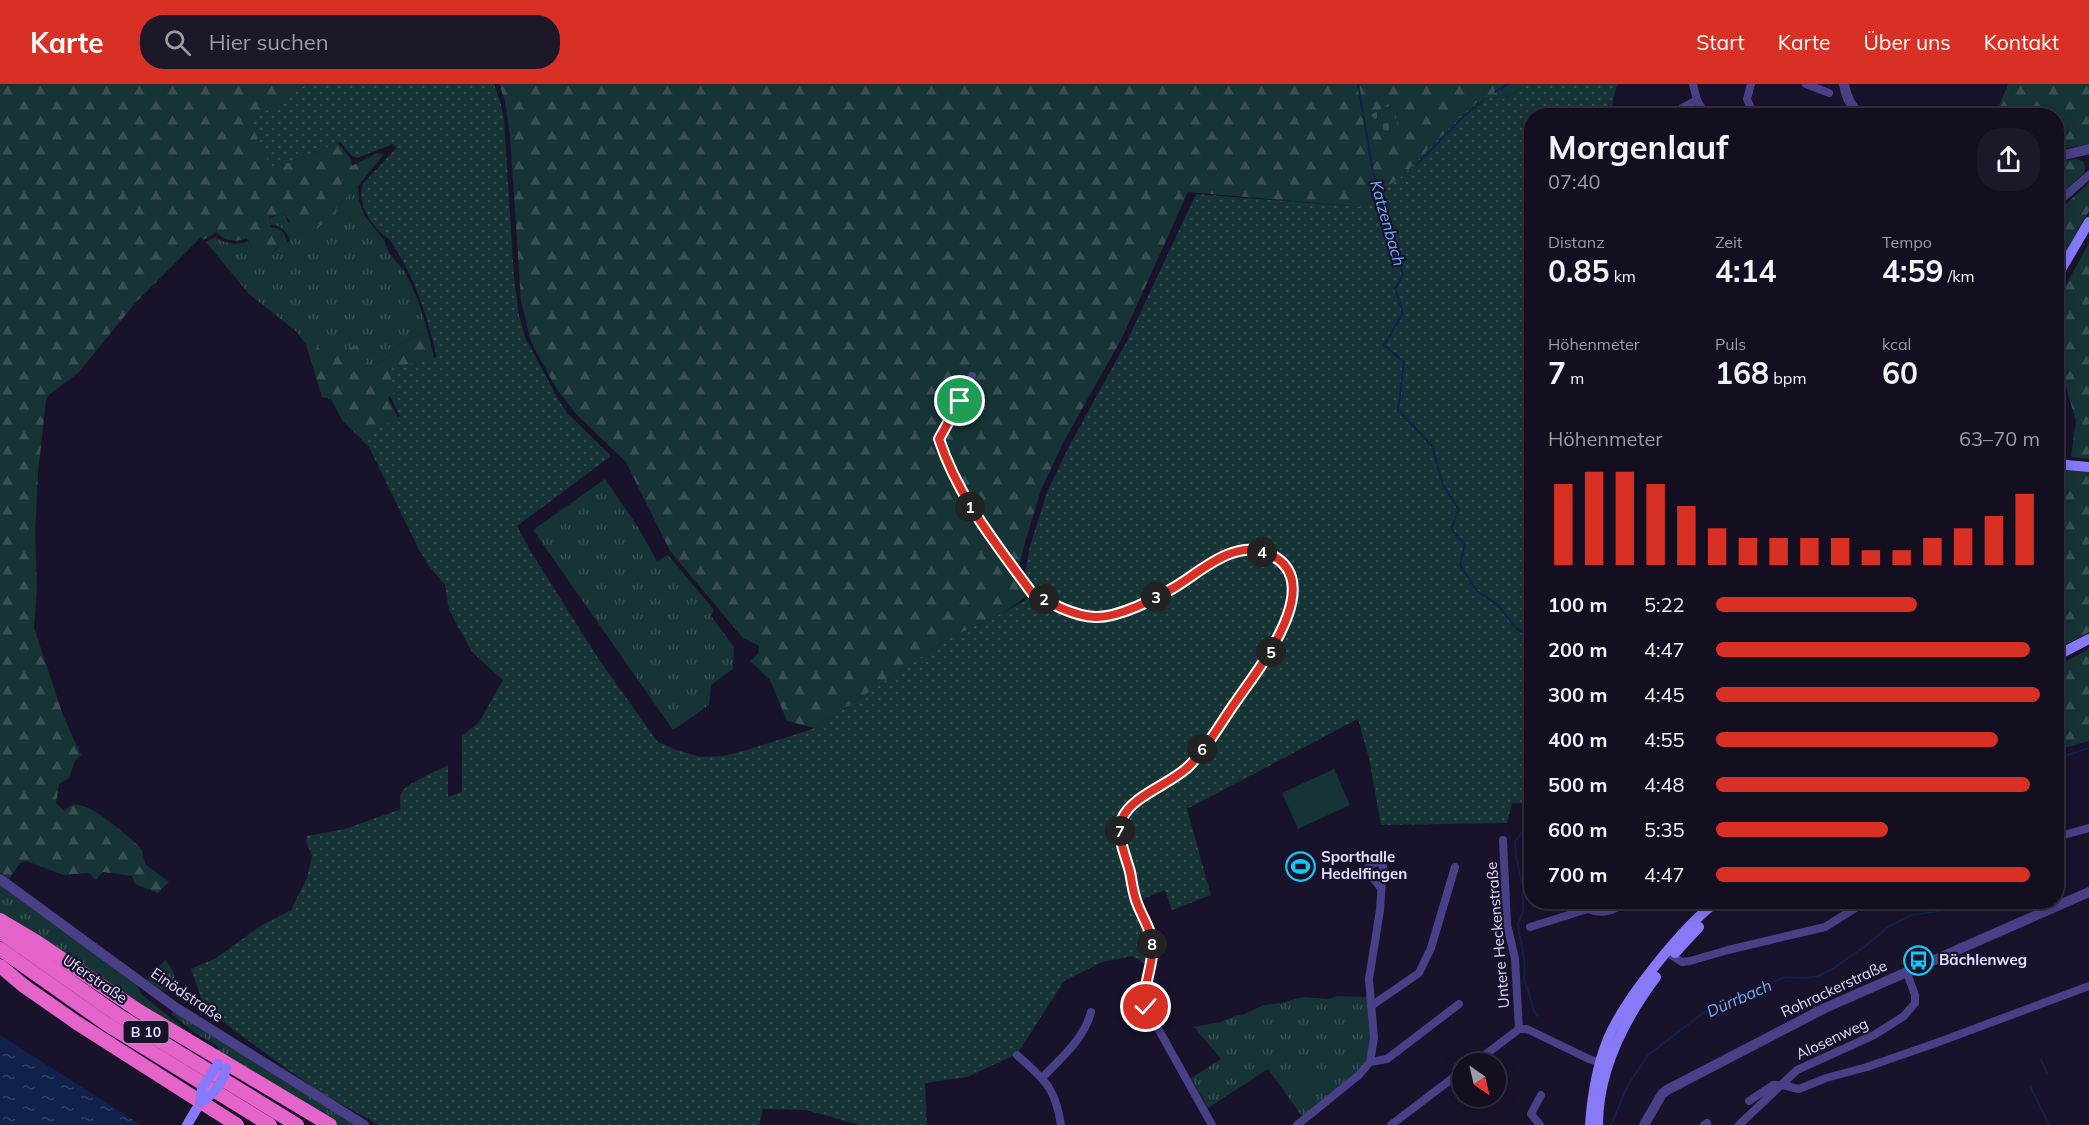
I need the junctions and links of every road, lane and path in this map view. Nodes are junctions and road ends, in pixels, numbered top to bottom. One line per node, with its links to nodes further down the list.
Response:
1 (1694, 84): 6 (street)
2 (1751, 84): 9 (street)
3 (1806, 84): 5 (street)
4 (1844, 84): 10 (street)
5 (1829, 93)
6 (1697, 100): 7 (street); 8 (street)
7 (1682, 108)
8 (1702, 108)
9 (1751, 108)
10 (1854, 108)
11 (2089, 149): 12 (street)
12 (2064, 155)
13 (2089, 175): 14 (street)
14 (2064, 197)
15 (2089, 222): 16 (main road)
16 (2064, 264)
17 (972, 376): 66 (street)
18 (2064, 465): 19 (main road)
19 (2089, 467)
20 (2089, 639): 21 (main road)
21 (2064, 652)
22 (2089, 828): 23 (street)
23 (2064, 835)
24 (1503, 840): 47 (street, Untere Heckenstraße)
25 (1455, 867): 45 (street)
26 (0, 879): 64 (street, Einödstraße)
27 (1381, 888): 45 (street)
28 (2089, 892): 29 (street, Rohrackerstraße)
29 (2064, 903)
30 (1576, 909): 37 (street)
31 (1592, 909): 32 (street)
32 (1614, 909)
33 (1714, 909): 40 (main road)
34 (1854, 909): 40 (street)
35 (2051, 909): 42 (street, Rohrackerstraße)
36 (0, 920): 52 (highway)
37 (1530, 927)
38 (0, 932): 62 (highway, Uferstraße / B 10)
39 (0, 950): 61 (highway, Uferstraße / B 10)
40 (1670, 954): 51 (main road)
41 (0, 966): 58 (highway)
42 (1907, 973): 55 (street, Alosenweg); 72 (street, Rohrackerstraße)
43 (2089, 986): 55 (street)
44 (1459, 1004): 50 (street)
45 (1371, 1006): 50 (street)
46 (1091, 1012): 53 (street)
47 (1519, 1029): 48 (street, Untere Heckenstraße); 51 (street, Untere Heckenstraße)
48 (1487, 1053)
49 (1017, 1055): 53 (street)
50 (1370, 1062): 67 (street)
51 (1604, 1064): 70 (main road); 71 (main road)
52 (223, 1065): 58 (main road, bridge); 63 (highway)
53 (1042, 1078): 65 (street)
54 (1452, 1079): 68 (street)
55 (1782, 1085): 57 (street); 73 (street, Alosenweg)
56 (1541, 1095): 69 (street)
57 (1749, 1101)
58 (200, 1103): 59 (main road); 60 (highway)
59 (187, 1125)
60 (237, 1125)
61 (270, 1125)
62 (297, 1125)
63 (330, 1125)
64 (364, 1125)
65 (1061, 1125)
66 (1212, 1125)
67 (1297, 1125)
68 (1391, 1125)
69 (1540, 1125)
70 (1590, 1125)
71 (1598, 1125)
72 (1644, 1125)
73 (1739, 1125)

